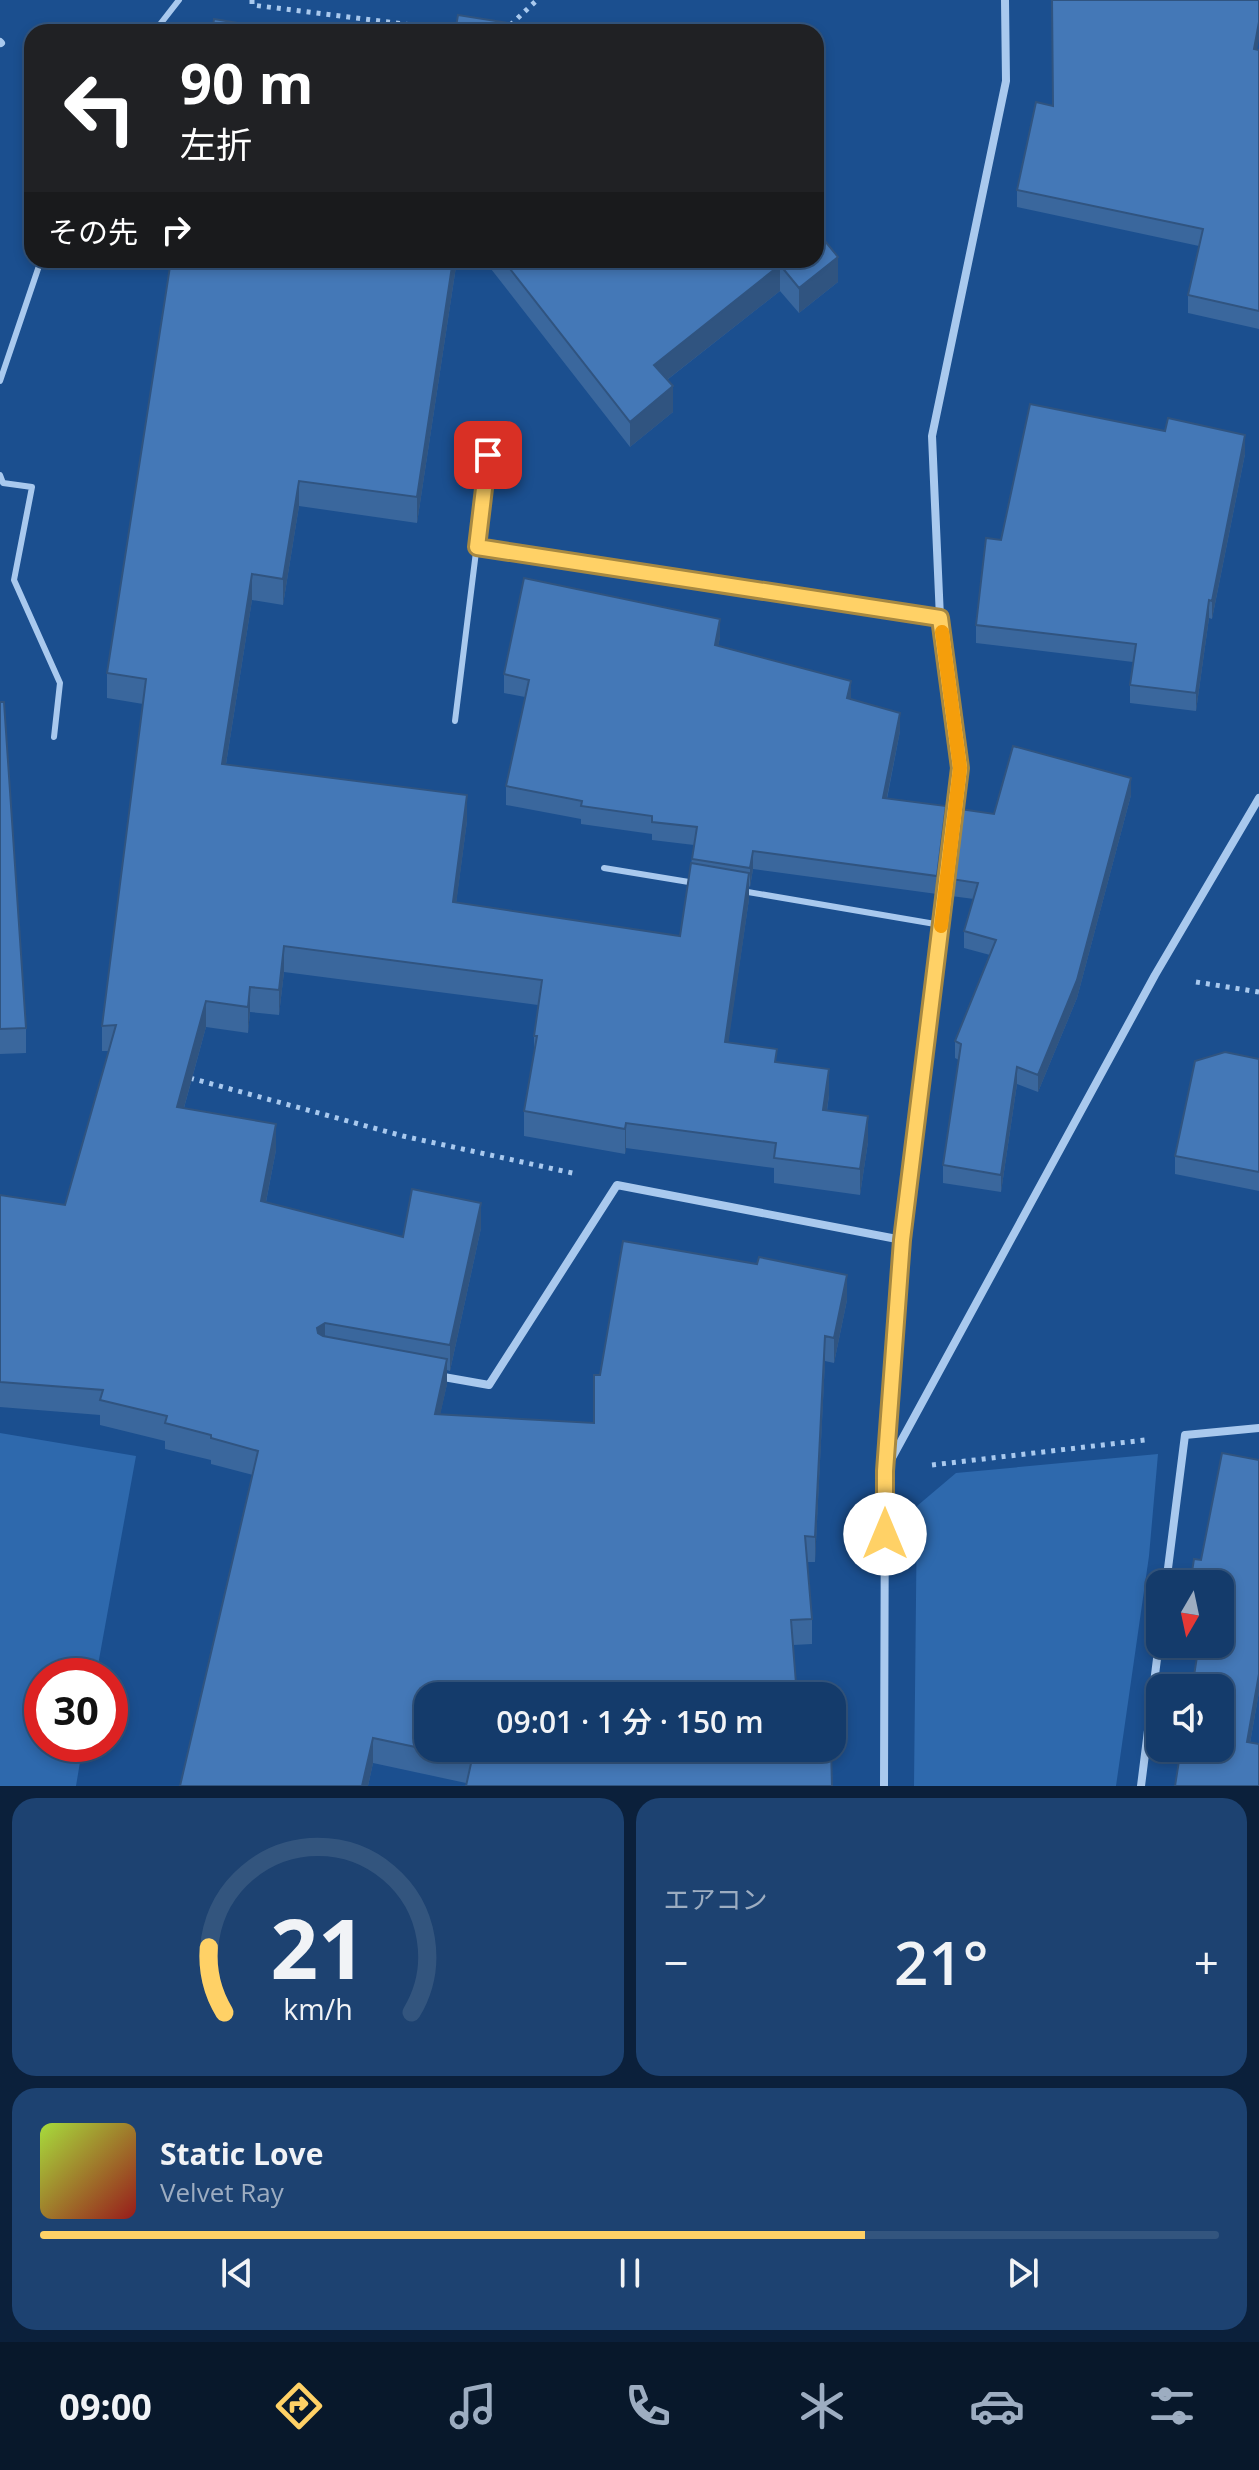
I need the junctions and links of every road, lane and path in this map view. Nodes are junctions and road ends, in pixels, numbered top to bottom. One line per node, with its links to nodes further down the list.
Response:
1 (179, 0): 5 (lane)
2 (252, 0): 6 (path)
3 (537, 0): 7 (path)
4 (1005, 0): 13 (street)
5 (160, 24)
6 (404, 24)
7 (512, 24)
8 (38, 268): 9 (lane)
9 (0, 381)
10 (488, 455): 12 (lane)
11 (0, 475): 15 (lane)
12 (477, 547): 13 (street); 14 (lane)
13 (940, 618): 20 (street)
14 (455, 721)
15 (54, 737)
16 (1259, 798): 21 (street)
17 (604, 868): 18 (lane)
18 (711, 886)
19 (726, 889): 20 (lane)
20 (941, 925): 25 (street)
21 (1155, 975): 22 (path); 29 (street)
22 (1259, 992)
23 (190, 1078): 24 (path)
24 (617, 1185): 25 (street); 26 (street)
25 (902, 1240): 29 (street)
26 (429, 1374)
27 (1259, 1428): 28 (street)
28 (1185, 1435): 29 (path); 30 (street)
29 (885, 1471): 32 (street)
30 (1168, 1570)
31 (1157, 1658): 33 (street)
32 (884, 1786)
33 (1141, 1786)

